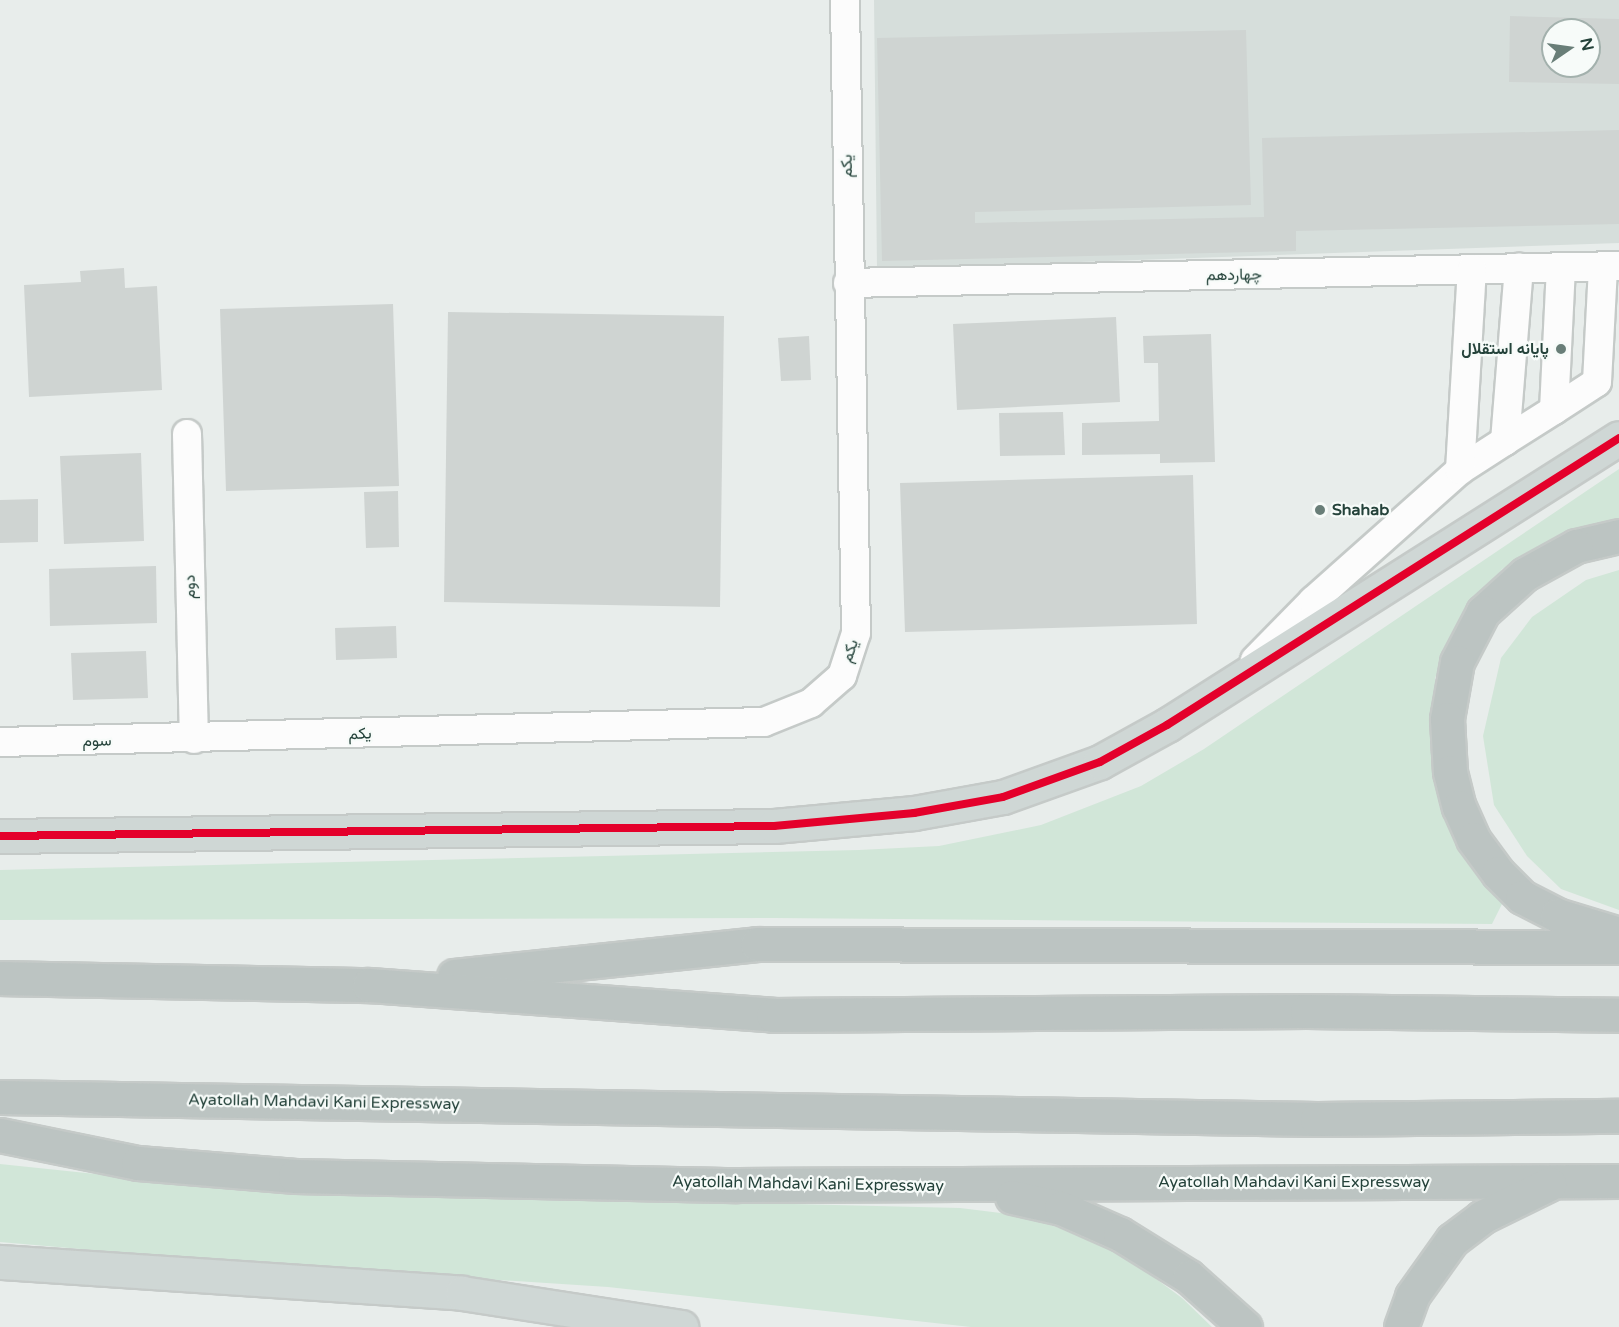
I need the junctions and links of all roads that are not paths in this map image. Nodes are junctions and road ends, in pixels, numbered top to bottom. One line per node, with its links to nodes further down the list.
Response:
1 (846, 0): 6 (street, یکم)
2 (1611, 266): 3 (street, چهاردهم); 8 (street)
3 (1561, 267): 4 (street, چهاردهم); 9 (street)
4 (1519, 268): 5 (street, چهاردهم); 12 (street)
5 (1472, 269): 6 (street, چهاردهم); 13 (street)
6 (848, 283): 16 (street, یکم)
7 (1619, 365): 8 (street)
8 (1597, 382): 9 (street)
9 (1554, 410): 12 (street)
10 (187, 434): 16 (street, دوم)
11 (1619, 438): 15 (main road)
12 (1505, 441): 13 (street)
13 (1460, 470): 15 (street)
14 (1619, 536): 19 (highway)
15 (1240, 675): 18 (main road)
16 (194, 739): 17 (street, سوم)
17 (0, 742)
18 (0, 836)
19 (1619, 934)
20 (1619, 947): 22 (highway)
21 (0, 978): 22 (highway)
22 (369, 986): 23 (highway)
23 (1619, 1015)
24 (0, 1097): 25 (highway, Ayatollah Mahdavi Kani Expressway)
25 (1619, 1116)
26 (0, 1136): 29 (highway, Ayatollah Mahdavi Kani Expressway)
27 (1619, 1181): 28 (highway, Ayatollah Mahdavi Kani Expressway)
28 (1553, 1182): 29 (highway, Ayatollah Mahdavi Kani Expressway); 33 (highway)
29 (964, 1185): 32 (highway)
30 (0, 1262): 31 (main road)
31 (673, 1326)
32 (1245, 1327)
33 (1401, 1327)

